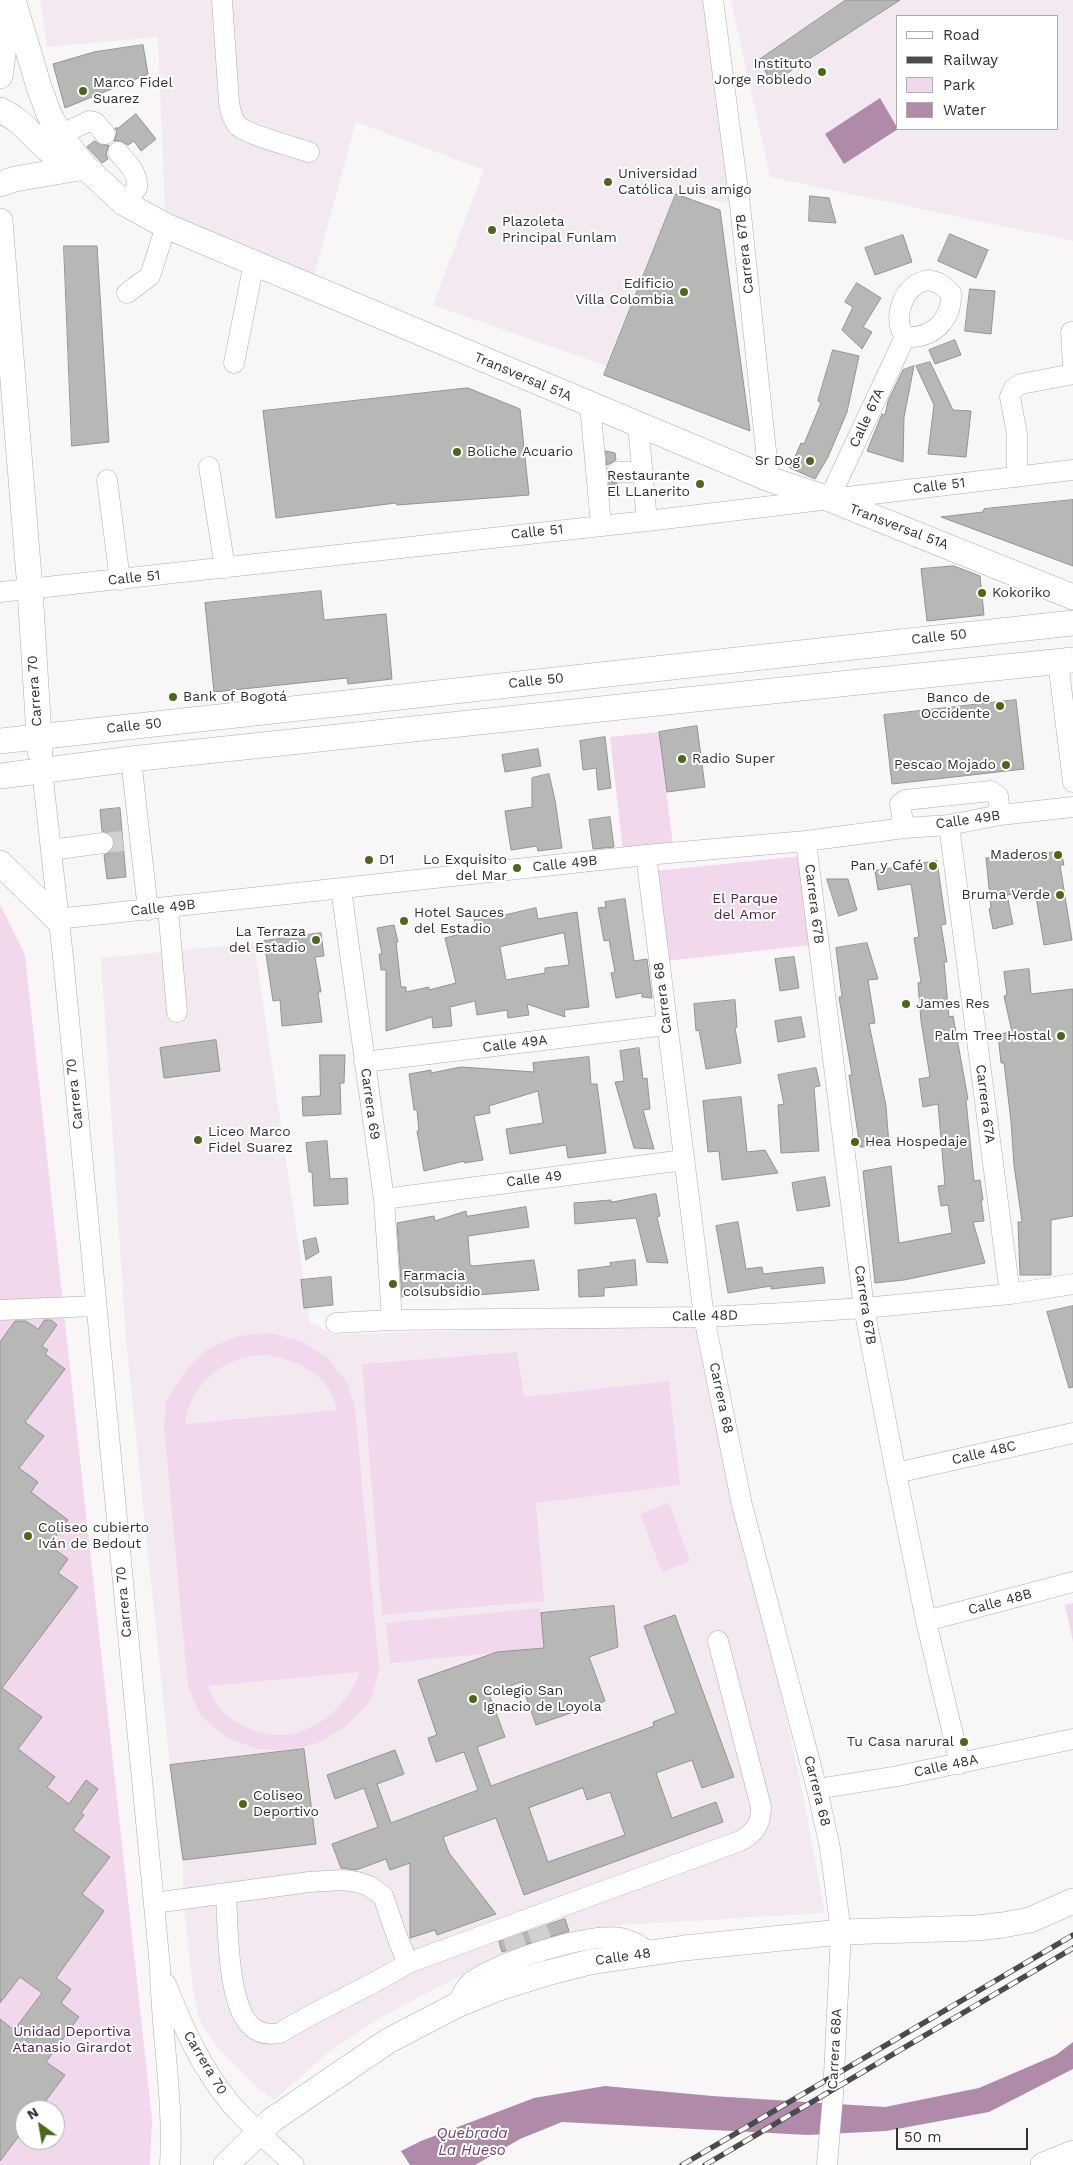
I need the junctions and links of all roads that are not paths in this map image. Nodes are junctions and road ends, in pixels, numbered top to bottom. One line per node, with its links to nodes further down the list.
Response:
1 (222, 0): 10 (street)
2 (713, 0): 31 (street, Carrera 67B)
3 (8, 4): 4 (main road); 8 (main road)
4 (2, 50): 5 (main road)
5 (0, 76)
6 (0, 110): 11 (main road, Transversal 51A)
7 (105, 134): 8 (street)
8 (60, 135): 11 (main road)
9 (118, 152): 13 (street)
10 (308, 152)
11 (86, 167): 12 (main road); 13 (main road, Transversal 51A)
12 (0, 184)
13 (124, 203): 15 (main road, Transversal 51A)
14 (0, 221): 23 (main road, Carrera 70)
15 (166, 226): 16 (main road, Transversal 51A); 17 (street)
16 (254, 263): 20 (street); 24 (main road, Transversal 51A)
17 (127, 294)
18 (1073, 332): 21 (street)
19 (905, 337): 33 (street, Calle 67A)
20 (234, 363)
21 (1073, 366)
22 (1073, 374): 30 (street)
23 (7, 380): 38 (main road, Carrera 70)
24 (590, 404): 25 (main road, Transversal 51A); 28 (street)
25 (638, 425): 29 (street); 31 (main road, Transversal 51A)
26 (209, 467): 36 (street)
27 (1073, 470): 30 (street, Calle 51)
28 (604, 472): 29 (street); 35 (street)
29 (643, 472): 34 (street)
30 (1017, 477): 33 (street, Calle 51)
31 (769, 479): 33 (main road, Transversal 51A)
32 (107, 480): 37 (street)
33 (829, 499): 34 (street, Calle 51); 40 (main road, Transversal 51A)
34 (647, 521): 35 (street, Calle 51)
35 (601, 525): 36 (street, Calle 51)
36 (225, 568): 37 (street, Calle 51)
37 (120, 580): 38 (street, Calle 51)
38 (42, 588): 39 (street, Calle 51); 44 (main road, Carrera 70)
39 (0, 592)
40 (1073, 597)
41 (1073, 623): 44 (main road, Calle 50)
42 (1073, 632): 43 (main road)
43 (1066, 661): 46 (main road); 49 (street)
44 (38, 736): 45 (main road, Calle 50); 47 (main road, Carrera 70)
45 (0, 741)
46 (131, 760): 47 (main road); 61 (street)
47 (42, 770): 48 (main road); 56 (street, Carrera 70)
48 (0, 776)
49 (1073, 782)
50 (1073, 807): 51 (street, Calle 49B)
51 (1000, 816): 52 (street, Calle 49B); 53 (street)
52 (949, 824): 53 (street, Calle 49B); 69 (street, Carrera 67A)
53 (904, 828): 54 (street, Calle 49B)
54 (806, 841): 57 (street, Calle 49B); 71 (street, Carrera 67B)
55 (103, 843): 56 (street)
56 (51, 850): 62 (street, Carrera 70)
57 (646, 855): 59 (street, Calle 49B); 64 (street, Carrera 68)
58 (0, 862): 62 (main road)
59 (341, 889): 60 (street, Calle 49B); 65 (street, Carrera 69)
60 (168, 908): 61 (street, Calle 49B); 63 (street)
61 (148, 910): 62 (street, Calle 49B)
62 (57, 919): 70 (street, Carrera 70)
63 (177, 1012)
64 (666, 1025): 65 (street, Calle 49A); 66 (street, Carrera 68)
65 (364, 1062): 67 (street, Carrera 69)
66 (684, 1160): 67 (street, Calle 49); 73 (street, Carrera 68)
67 (384, 1199): 74 (street, Carrera 69)
68 (1073, 1284): 69 (street, Calle 48D)
69 (1010, 1294): 71 (street, Calle 48D)
70 (96, 1306): 72 (street); 86 (street, Carrera 70)
71 (864, 1308): 73 (street, Calle 48D); 77 (street, Carrera 67B)
72 (0, 1310)
73 (704, 1317): 74 (street, Calle 48D); 83 (street, Carrera 68)
74 (392, 1320): 75 (street, Calle 48D)
75 (336, 1322)
76 (1073, 1432): 77 (street, Calle 48C)
77 (896, 1473): 79 (street, Carrera 67B)
78 (1073, 1582): 79 (street, Calle 48B)
79 (926, 1621): 82 (street, Carrera 67B)
80 (718, 1640): 88 (street)
81 (1073, 1739): 82 (street, Calle 48A)
82 (960, 1764): 83 (street, Calle 48A)
83 (817, 1789): 87 (street, Carrera 68)
84 (226, 1894): 86 (street); 91 (street); 91 (street)
85 (1073, 1901): 87 (main road, Calle 48)
86 (154, 1903): 92 (street, Carrera 70)
87 (841, 1932): 90 (main road, Calle 48); 99 (street, Carrera 68A)
88 (539, 1934): 89 (street); 89 (street); 90 (street)
89 (514, 1942): 91 (street); 93 (street)
90 (651, 1953): 93 (main road, Calle 48)
91 (408, 1962)
92 (160, 1967): 94 (street, Carrera 70); 96 (street, Carrera 70)
93 (457, 2005): 94 (main road, Calle 48)
94 (260, 2133): 97 (main road, Calle 48); 98 (street, Carrera 70)
95 (1073, 2153): 100 (main road)
96 (170, 2165)
97 (226, 2165)
98 (294, 2165)
99 (826, 2165)
100 (1043, 2165)

